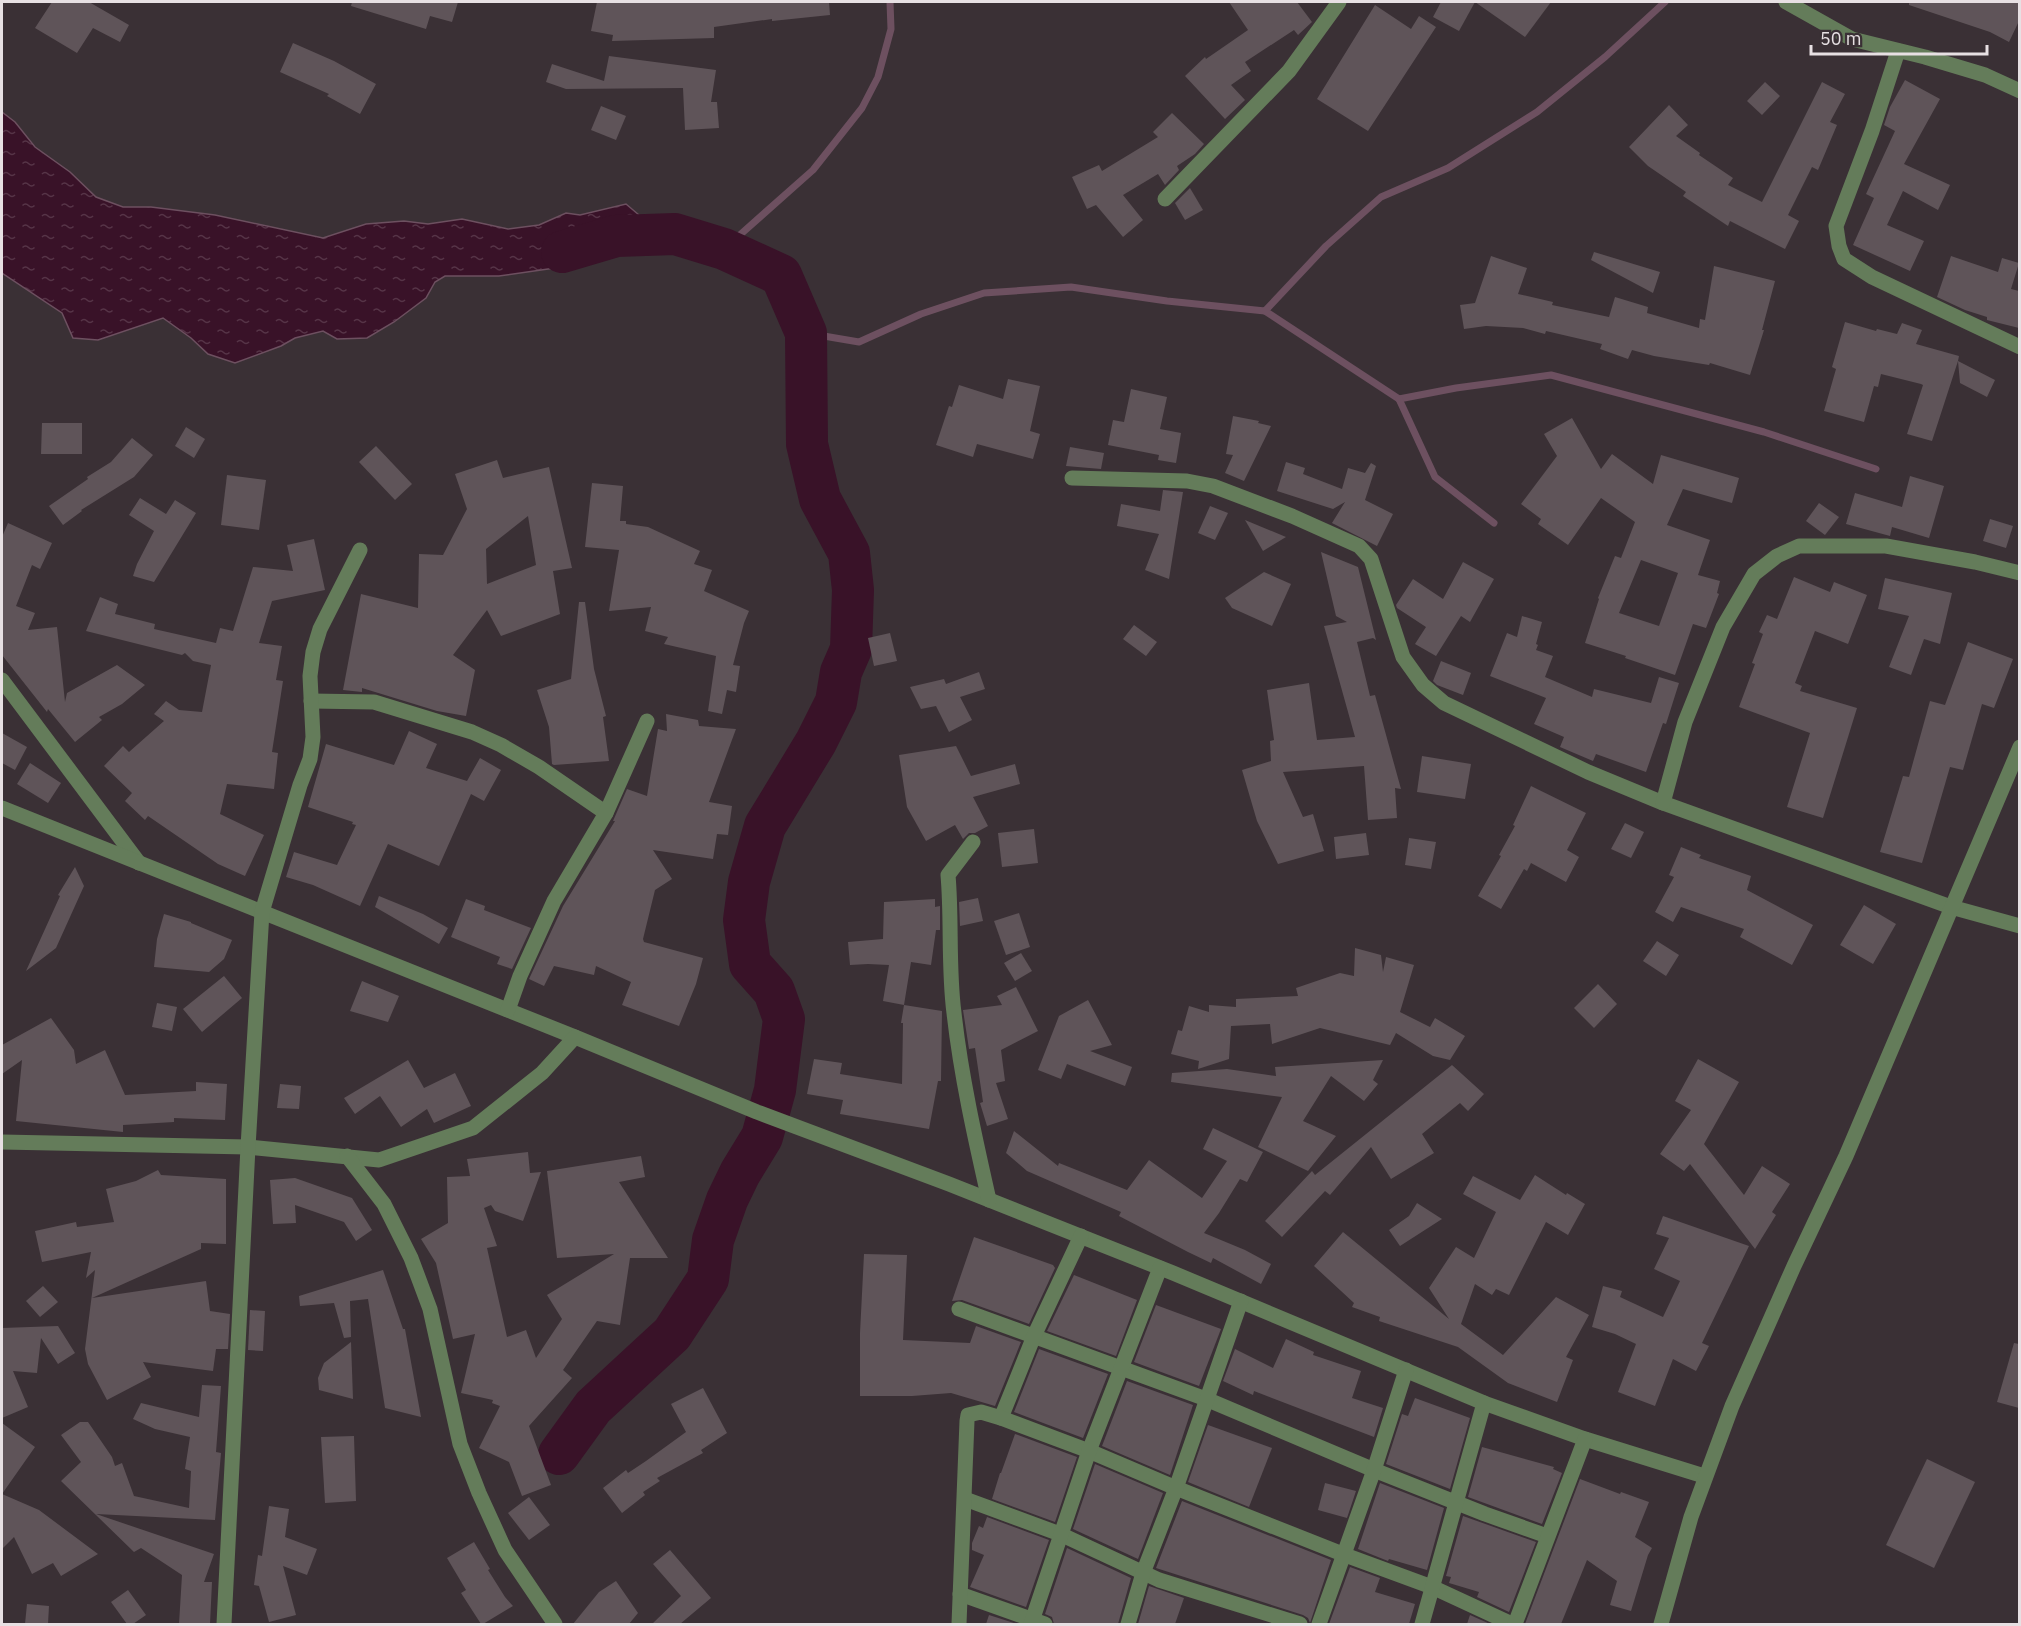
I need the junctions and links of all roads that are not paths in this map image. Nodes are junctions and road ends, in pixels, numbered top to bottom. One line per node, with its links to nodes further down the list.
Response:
1 (1339, 2): 5 (street)
2 (1786, 2): 3 (street)
3 (1898, 51): 4 (street); 6 (street)
4 (2019, 91)
5 (1165, 199)
6 (2019, 347)
7 (1072, 478): 14 (street)
8 (360, 550): 11 (street)
9 (2019, 573): 14 (street)
10 (2, 680): 18 (street)
11 (310, 701): 16 (street); 20 (street)
12 (648, 721): 16 (street)
13 (2019, 747): 19 (street)
14 (1663, 803): 19 (street)
15 (2, 808): 18 (street)
16 (606, 813): 22 (street)
17 (974, 842): 27 (street)
18 (139, 863): 20 (street)
19 (1951, 907): 21 (street); 41 (street)
20 (262, 912): 22 (street); 25 (street)
21 (2019, 926)
22 (508, 1011): 23 (street)
23 (575, 1037): 26 (street); 27 (street)
24 (2, 1142): 25 (street)
25 (248, 1147): 26 (street); 52 (street)
26 (347, 1156): 53 (street)
27 (988, 1200): 28 (street)
28 (1081, 1236): 29 (street); 32 (street)
29 (1160, 1268): 30 (street); 33 (street)
30 (1241, 1301): 34 (street); 35 (street)
31 (959, 1309): 32 (street)
32 (1034, 1336): 33 (street); 37 (street)
33 (1123, 1369): 35 (street); 39 (street)
34 (1406, 1370): 36 (street); 40 (street)
35 (1206, 1399): 40 (street); 42 (street)
36 (1484, 1403): 38 (street); 44 (street)
37 (1001, 1418): 39 (street); 43 (street)
38 (1585, 1439): 41 (street); 46 (street)
39 (1089, 1451): 42 (street); 45 (street)
40 (1374, 1470): 44 (street); 47 (street)
41 (1704, 1476): 60 (street)
42 (1176, 1488): 47 (street); 48 (street)
43 (965, 1499): 45 (street); 50 (street)
44 (1455, 1503): 46 (street); 49 (street)
45 (1060, 1534): 48 (street); 51 (street)
46 (1547, 1536): 59 (street)
47 (1345, 1555): 49 (street); 57 (street)
48 (1143, 1573): 55 (street); 56 (street)
49 (1432, 1587): 58 (street); 59 (street)
50 (960, 1594): 51 (street); 54 (street)
51 (1036, 1623)
52 (224, 1624)
53 (555, 1624)
54 (959, 1624)
55 (1128, 1624)
56 (1300, 1624)
57 (1319, 1624)
58 (1422, 1624)
59 (1513, 1624)
60 (1661, 1624)

